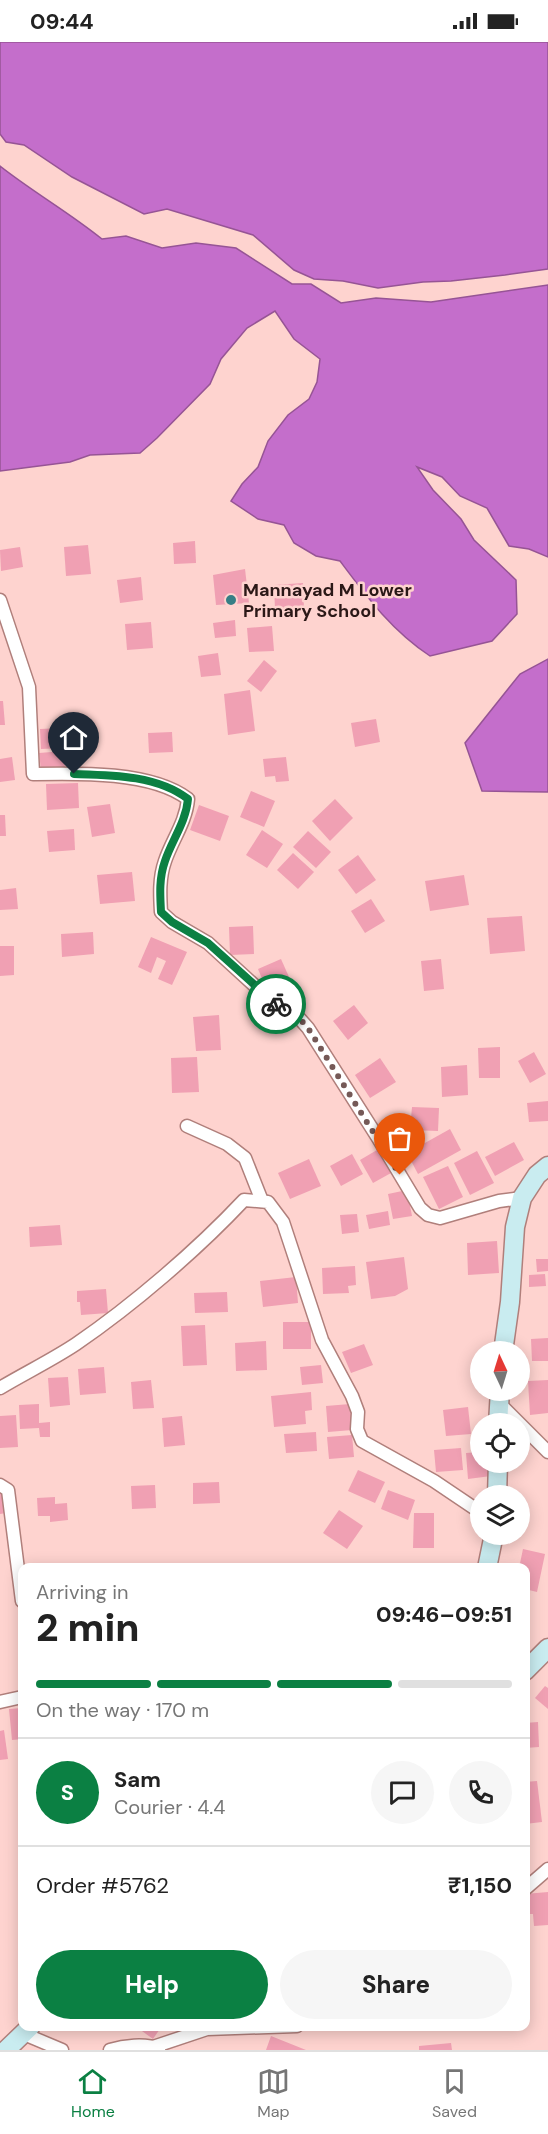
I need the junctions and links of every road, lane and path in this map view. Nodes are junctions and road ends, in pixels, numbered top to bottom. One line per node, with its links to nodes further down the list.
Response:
1 (0, 600): 4 (street)
2 (187, 1126): 5 (street)
3 (548, 1166): 4 (main road)
4 (522, 1198): 6 (main road)
5 (262, 1201): 7 (street); 11 (street)
6 (505, 1341)
7 (0, 1388)
8 (503, 1401): 9 (street)
9 (548, 1452)
10 (0, 1485): 14 (street)
11 (470, 1505)
12 (492, 1545): 13 (main road)
13 (488, 1563)
14 (18, 1569)
15 (548, 1648): 16 (main road)
16 (530, 1666)
17 (18, 1698): 18 (street)
18 (0, 1702)
19 (548, 1869): 20 (street)
20 (530, 1885)
21 (26, 2031): 25 (main road)
22 (29, 2031): 26 (street)
23 (202, 2031): 24 (street)
24 (158, 2048): 27 (street)
25 (6, 2050)
26 (62, 2050)
27 (110, 2050)

